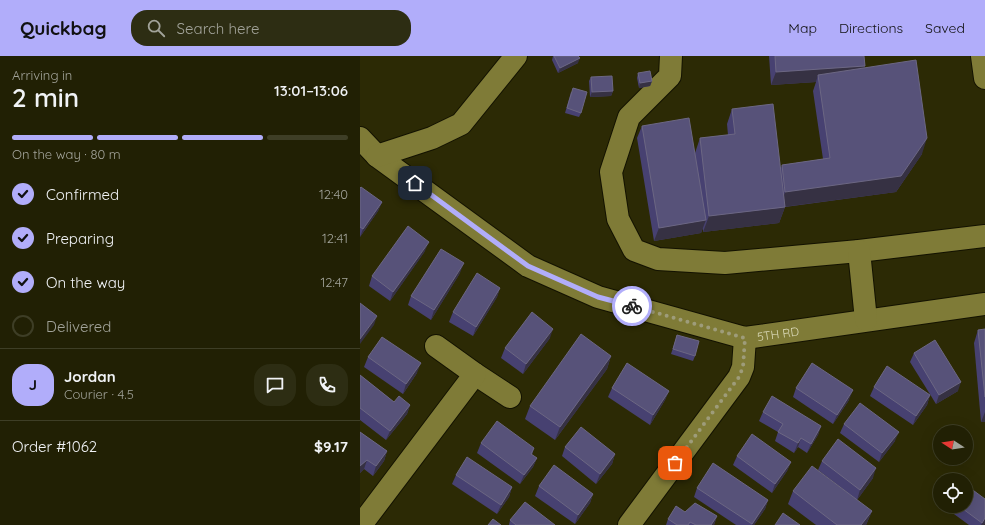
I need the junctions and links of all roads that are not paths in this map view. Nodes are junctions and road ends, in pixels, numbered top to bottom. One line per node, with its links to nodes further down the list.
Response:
1 (516, 56): 6 (street)
2 (671, 56): 8 (street)
3 (982, 56): 4 (street)
4 (985, 78)
5 (360, 138): 6 (street, 5TH RD)
6 (377, 156): 11 (street, 5TH RD)
7 (985, 236): 8 (street)
8 (859, 251): 10 (street)
9 (985, 304): 10 (street, 5TH RD)
10 (866, 320): 11 (street, 5TH RD)
11 (745, 338): 16 (street)
12 (436, 346): 13 (street)
13 (474, 374): 14 (street); 15 (street)
14 (510, 397)
15 (368, 519)
16 (629, 525)

